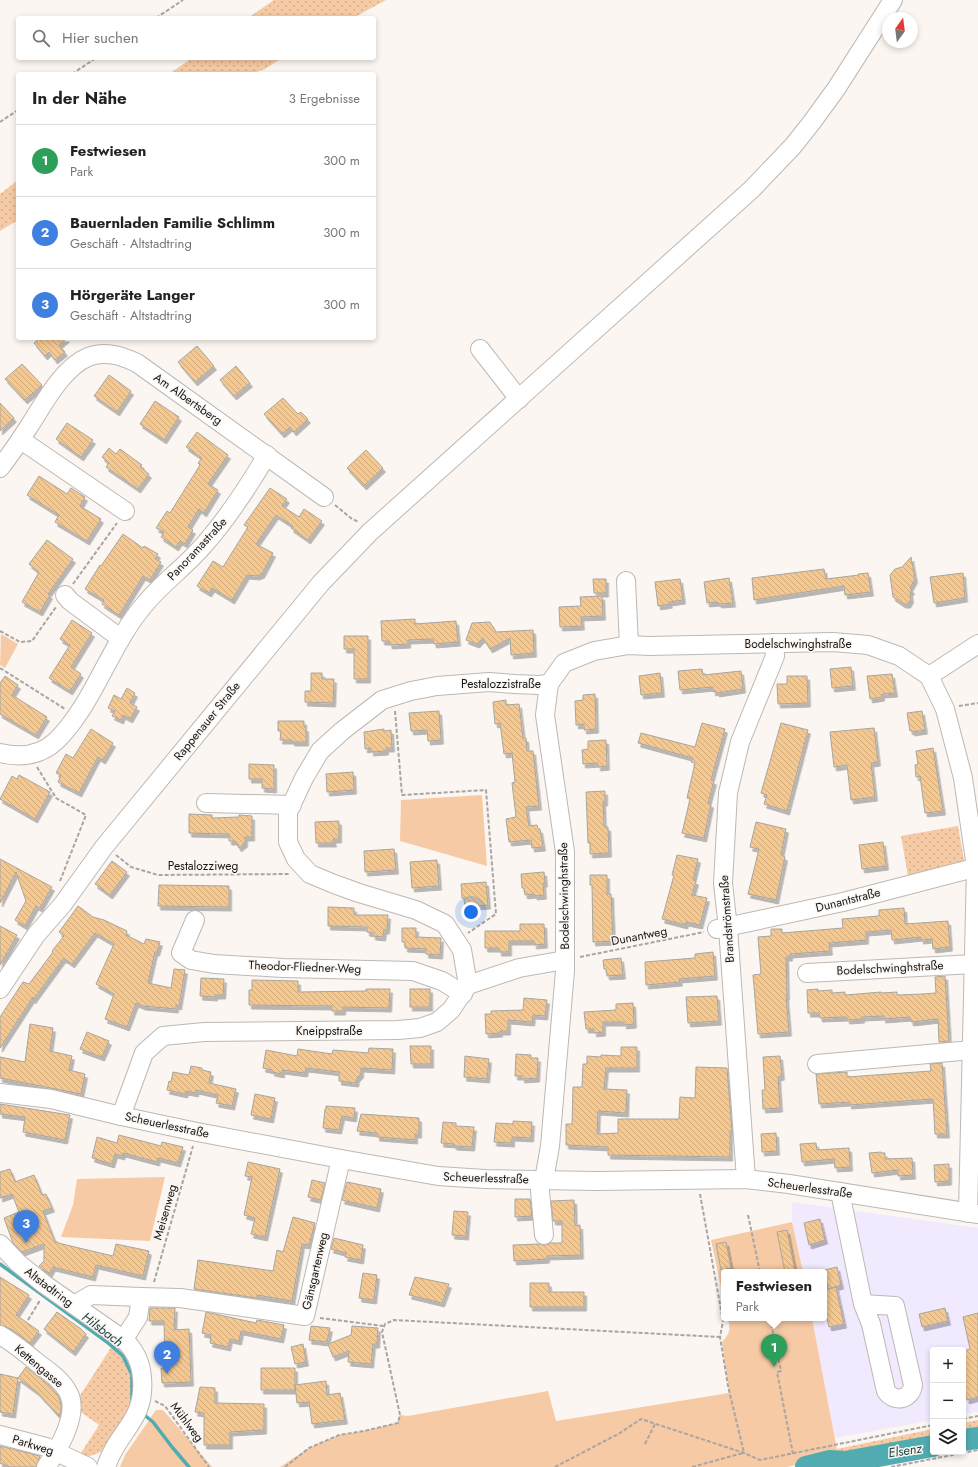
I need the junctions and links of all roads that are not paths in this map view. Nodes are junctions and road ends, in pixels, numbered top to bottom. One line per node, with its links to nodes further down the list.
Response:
1 (893, 0): 3 (street, Rappenauer Straße)
2 (480, 349): 3 (street)
3 (519, 399): 26 (street, Rappenauer Straße)
4 (21, 440): 5 (street, Am Albertsberg); 6 (street, Am Albertsberg); 8 (street)
5 (267, 455): 7 (street, Am Albertsberg); 11 (street, Panoramastraße)
6 (0, 468)
7 (324, 497)
8 (125, 511)
9 (626, 581): 14 (street)
10 (65, 595): 11 (street)
11 (120, 638): 17 (street, Panoramastraße)
12 (774, 643): 14 (street, Bodelschwinghstraße); 15 (street, Bodelschwinghstraße); 22 (street, Brandströmstraße)
13 (978, 644): 15 (street)
14 (629, 645): 16 (street, Bodelschwinghstraße)
15 (929, 676): 20 (street)
16 (549, 684): 19 (street, Pestalozzistraße); 23 (street, Bodelschwinghstraße)
17 (0, 753)
18 (206, 803): 19 (street)
19 (292, 805): 27 (street, Pestalozzistraße)
20 (977, 867): 22 (street, Dunantstraße); 24 (street)
21 (195, 920): 27 (street, Theodor-Fliedner-Weg)
22 (722, 929): 33 (street, Brandströmstraße)
23 (565, 960): 27 (street); 34 (street, Bodelschwinghstraße)
24 (974, 964): 25 (street, Bodelschwinghstraße); 28 (street)
25 (807, 972)
26 (0, 989)
27 (465, 989): 31 (street, Kneippstraße)
28 (972, 1050): 29 (street); 36 (street)
29 (817, 1064)
30 (0, 1093): 31 (street, Scheuerlesstraße)
31 (121, 1116): 32 (street, Scheuerlesstraße)
32 (341, 1159): 34 (street, Scheuerlesstraße); 39 (street, Gänsgartenweg)
33 (746, 1179): 34 (street, Scheuerlesstraße); 35 (street, Scheuerlesstraße)
34 (542, 1180): 37 (street, Bodelschwinghstraße)
35 (840, 1192): 36 (street, Scheuerlesstraße); 40 (street)
36 (973, 1214)
37 (544, 1235)
38 (0, 1244): 41 (street, Altstadtring)
39 (145, 1297): 41 (street, Gänsgartenweg); 43 (street)
40 (863, 1304): 40 (street)
41 (74, 1305): 43 (street, Altstadtring)
42 (0, 1335): 45 (street, Kettengasse)
43 (124, 1340): 48 (street, Altstadtring)
44 (0, 1435): 45 (street, Parkweg)
45 (56, 1451): 46 (street, Kettengasse); 47 (street, Parkweg)
46 (46, 1467)
47 (88, 1467)
48 (106, 1467)

